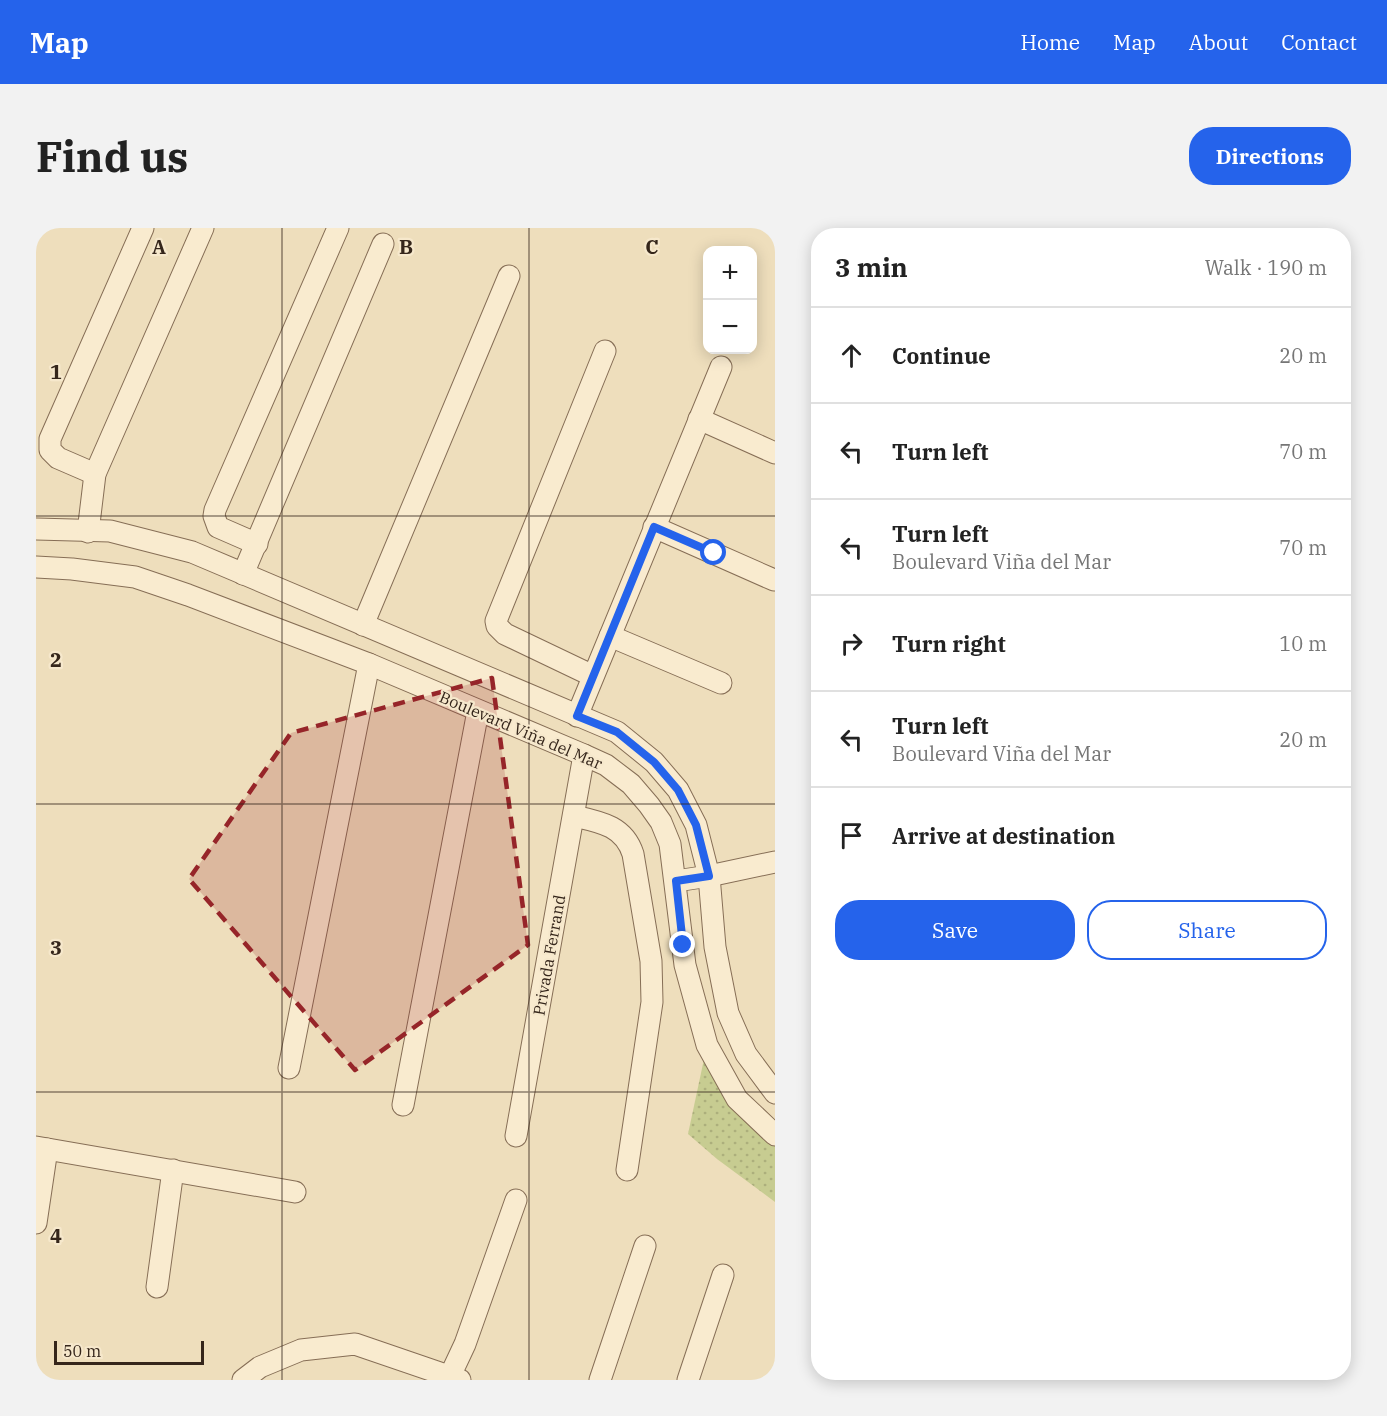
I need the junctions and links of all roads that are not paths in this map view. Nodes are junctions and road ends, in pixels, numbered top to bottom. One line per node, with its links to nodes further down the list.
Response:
1 (143, 228): 10 (street)
2 (203, 228): 10 (street)
3 (338, 228): 14 (street)
4 (383, 244): 14 (street)
5 (509, 276): 18 (street)
6 (605, 351): 21 (street)
7 (721, 367): 8 (street)
8 (699, 419): 9 (street); 11 (street)
9 (775, 453)
10 (95, 474): 13 (street)
11 (654, 527): 17 (street); 19 (street)
12 (36, 529): 13 (street)
13 (88, 532): 16 (street)
14 (257, 544): 16 (street)
15 (36, 567): 20 (street, Boulevard Viña del Mar)
16 (243, 574): 18 (street)
17 (774, 580)
18 (363, 625): 24 (street)
19 (610, 636): 21 (street); 22 (street)
20 (369, 664): 23 (street, Boulevard Viña del Mar); 30 (street)
21 (593, 676): 24 (street)
22 (721, 683)
23 (478, 711): 25 (street, Boulevard Viña del Mar); 32 (street)
24 (577, 716): 28 (street)
25 (582, 765): 26 (street, Privada Ferrand); 29 (street, Boulevard Viña del Mar)
26 (574, 816): 34 (street, Privada Ferrand); 37 (street)
27 (775, 862): 28 (street)
28 (709, 876): 29 (street); 31 (street)
29 (676, 881): 33 (street, Boulevard Viña del Mar)
30 (289, 1068)
31 (775, 1093)
32 (403, 1105)
33 (775, 1135)
34 (516, 1136)
35 (41, 1148): 36 (street); 40 (street)
36 (173, 1170): 38 (street); 43 (street)
37 (627, 1170)
38 (295, 1192)
39 (516, 1200): 44 (street)
40 (36, 1223)
41 (645, 1246): 46 (street)
42 (723, 1275): 47 (street)
43 (157, 1287)
44 (455, 1378): 45 (street)
45 (243, 1380)
46 (600, 1380)
47 (688, 1380)

